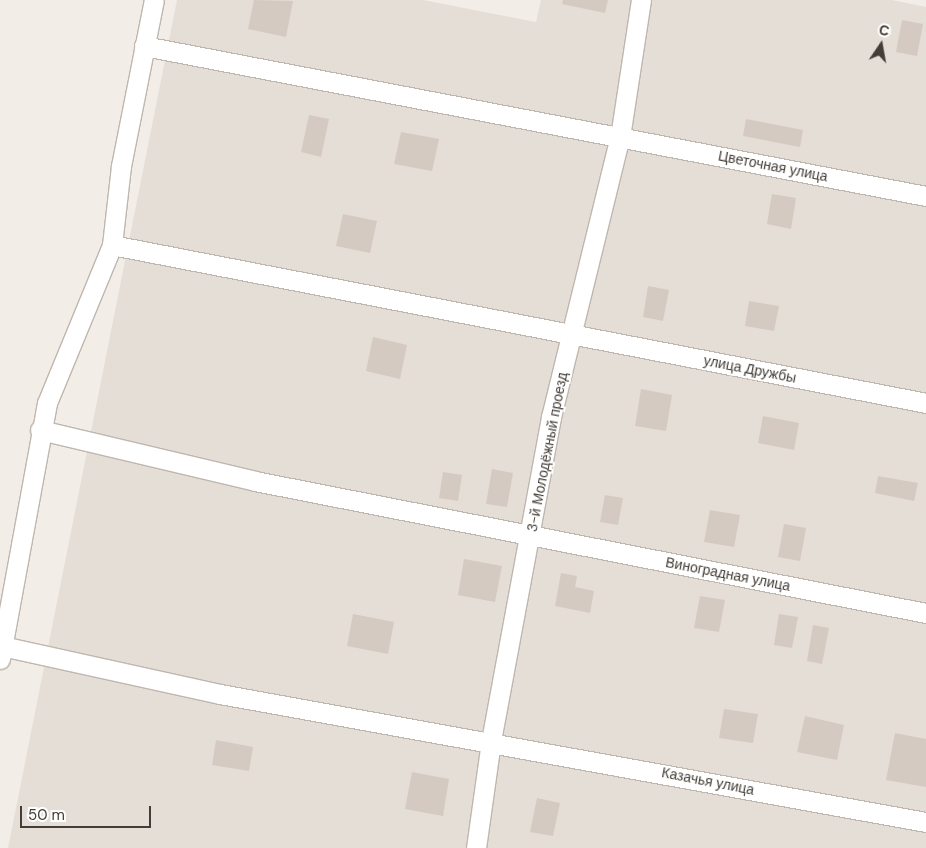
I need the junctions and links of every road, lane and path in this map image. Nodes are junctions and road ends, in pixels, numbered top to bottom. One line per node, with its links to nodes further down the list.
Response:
1 (154, 0): 3 (street)
2 (641, 0): 4 (street, 3-й Молодёжный проезд)
3 (144, 46): 4 (street, Цветочная улица); 6 (street)
4 (620, 137): 5 (street, Цветочная улица); 7 (street, 3-й Молодёжный проезд)
5 (926, 196)
6 (112, 245): 7 (street, улица Дружбы); 9 (street)
7 (575, 335): 8 (street, улица Дружбы); 10 (street, 3-й Молодёжный проезд)
8 (926, 403)
9 (40, 430): 10 (street, Виноградная улица); 12 (street)
10 (531, 534): 11 (street, Виноградная улица); 13 (street, 3-й Молодёжный проезд)
11 (926, 613)
12 (1, 653): 13 (street, Казачья улица)
13 (491, 741): 14 (street, Казачья улица); 15 (street, 3-й Молодёжный проезд)
14 (926, 822)
15 (476, 848)

